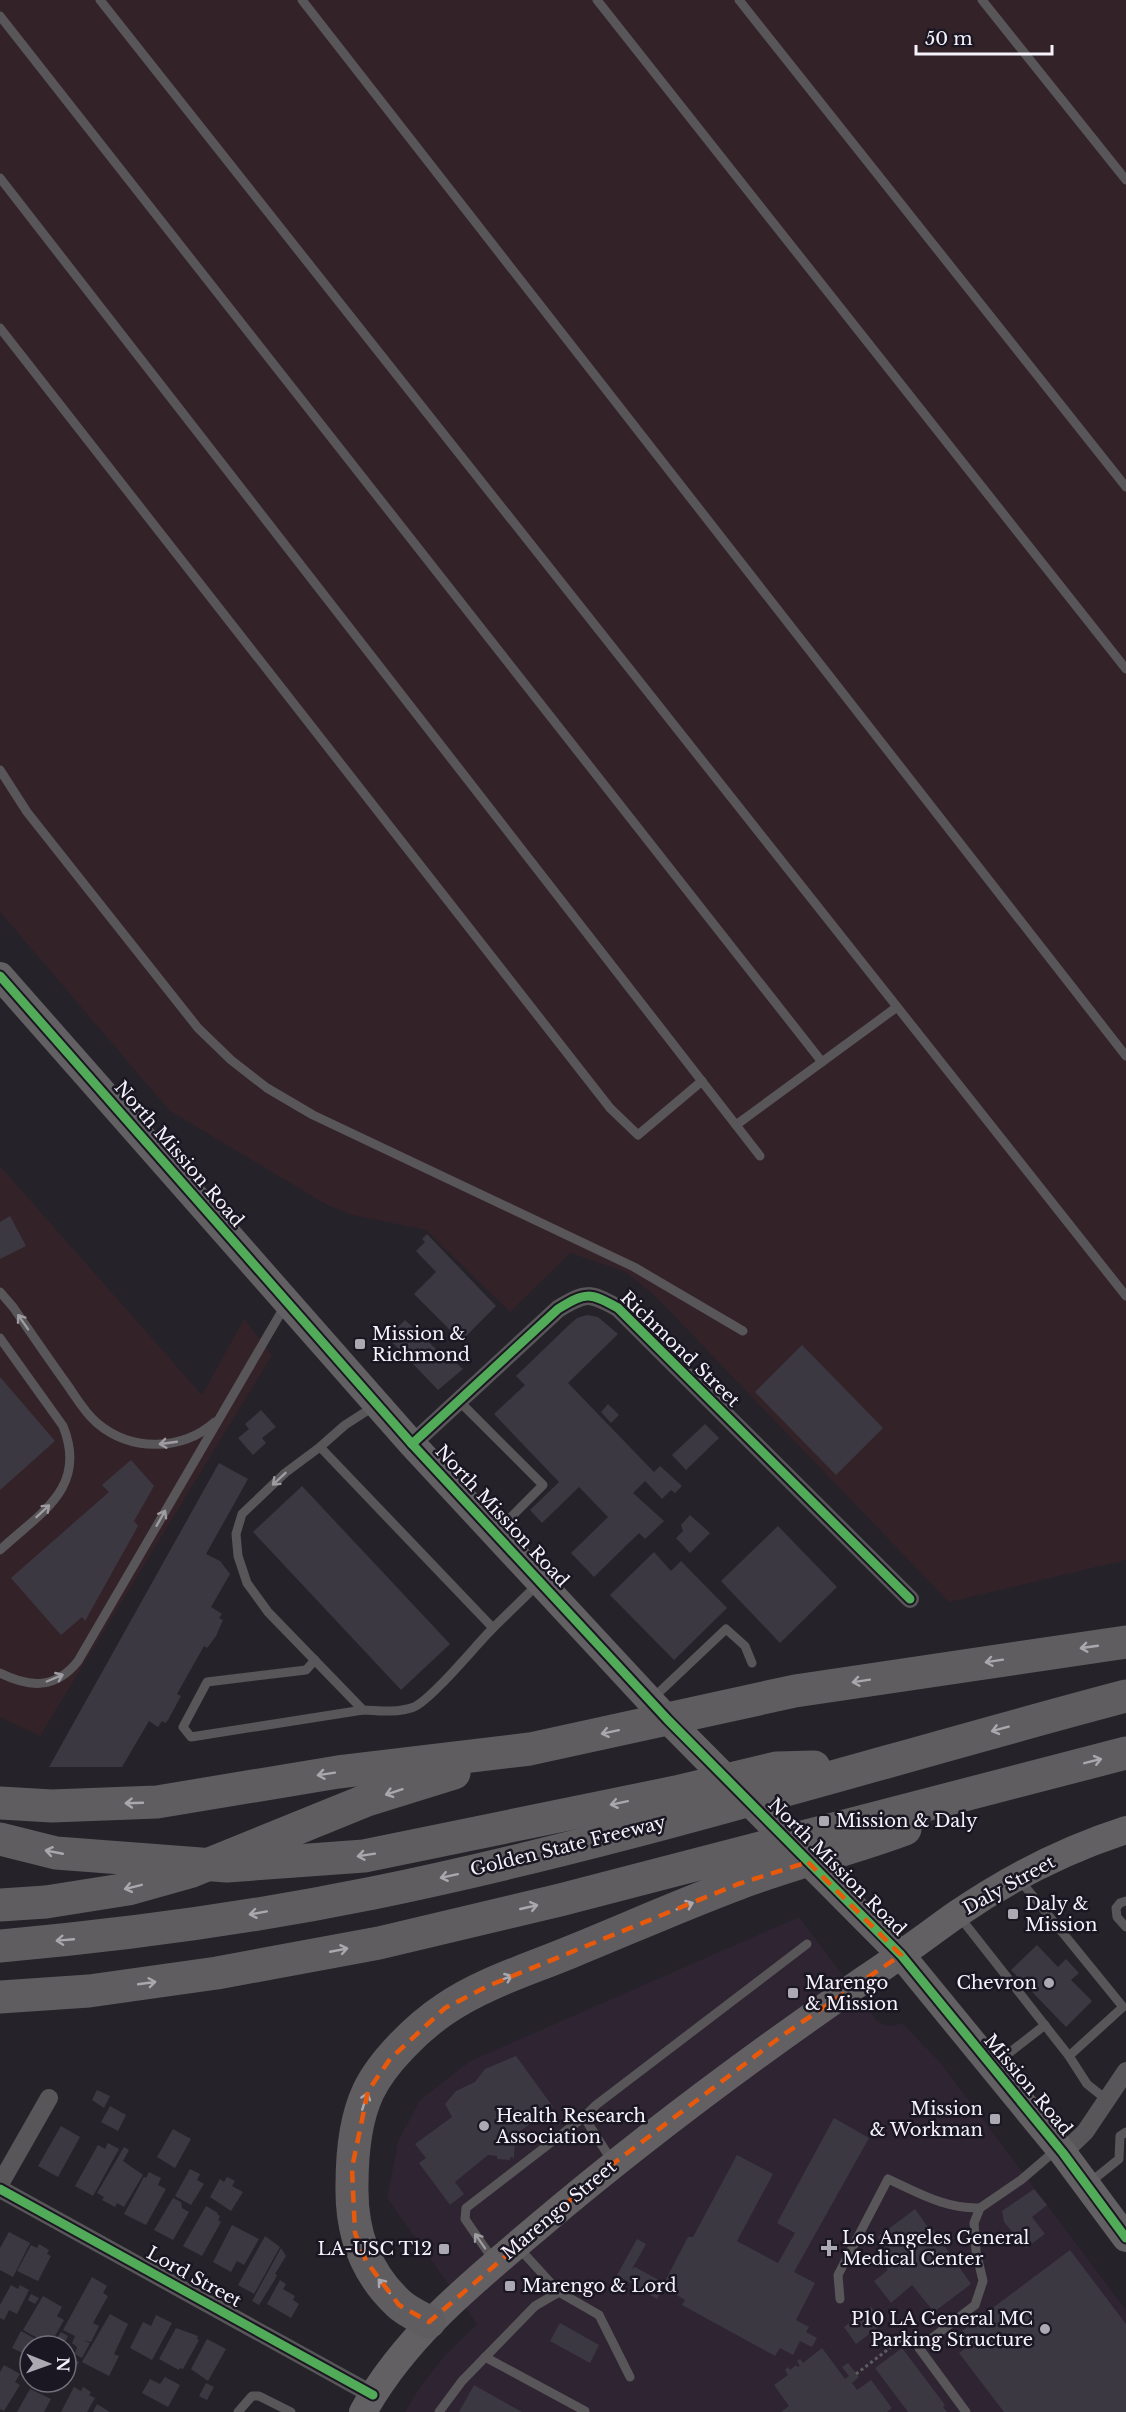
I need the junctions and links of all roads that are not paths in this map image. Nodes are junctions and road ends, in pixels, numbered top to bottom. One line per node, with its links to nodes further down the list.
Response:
1 (100, 0): 14 (lane)
2 (302, 0): 15 (lane)
3 (597, 0): 11 (lane)
4 (739, 0): 10 (lane)
5 (982, 0): 8 (lane)
6 (0, 16): 16 (lane)
7 (0, 178): 17 (lane)
8 (1126, 180)
9 (0, 328): 17 (lane)
10 (1126, 487)
11 (1126, 669)
12 (0, 770): 23 (lane)
13 (0, 976): 22 (main road, North Mission Road)
14 (897, 1007): 16 (lane); 21 (lane)
15 (1126, 1056)
16 (822, 1062): 18 (lane)
17 (702, 1081): 18 (lane)
18 (736, 1125): 19 (lane)
19 (760, 1156)
20 (0, 1292): 27 (lane, one-way to 20)
21 (1126, 1296)
22 (287, 1302): 26 (main road, North Mission Road); 27 (lane)
23 (743, 1330)
24 (0, 1338): 31 (lane, one-way to 24)
25 (459, 1401): 28 (street, Richmond Street); 30 (lane); 33 (street, Richmond Street)
26 (378, 1404): 28 (main road, North Mission Road); 29 (lane)
27 (219, 1418): 38 (lane, one-way to 27)
28 (412, 1444): 30 (main road, North Mission Road)
29 (320, 1447): 34 (lane); 36 (lane, one-way to 36)
30 (495, 1533): 32 (main road, North Mission Road)
31 (0, 1550)
32 (541, 1582): 34 (lane); 41 (main road, North Mission Road)
33 (910, 1599)
34 (493, 1628): 40 (lane)
35 (1126, 1642): 41 (highway, one-way to 41)
36 (315, 1660): 40 (lane); 40 (lane)
37 (752, 1663): 41 (lane)
38 (0, 1673)
39 (1126, 1695): 45 (highway, Golden State Freeway, one-way to 45)
40 (363, 1710)
41 (659, 1711): 42 (highway, one-way to 42); 56 (main road, North Mission Road)
42 (530, 1749): 44 (highway, one-way to 44); 51 (highway, one-way to 51)
43 (1126, 1753): 48 (highway, one-way to 43)
44 (0, 1803)
45 (683, 1803): 47 (highway, one-way to 47); 55 (highway, Golden State Freeway, one-way to 55)
46 (1126, 1830): 49 (main road, Daly Street)
47 (0, 1839)
48 (736, 1869): 57 (highway, one-way to 48); 81 (highway, one-way to 48)
49 (1018, 1878): 52 (main road, Daly Street); 61 (lane)
50 (1126, 1901): 53 (lane)
51 (0, 1905)
52 (957, 1914): 56 (main road, Daly Street); 60 (lane)
53 (1126, 1927)
54 (807, 1944): 66 (lane)
55 (0, 1946)
56 (901, 1955): 62 (main road, Mission Road); 70 (main road, Marengo Street)
57 (89, 1991): 58 (highway); 59 (highway)
58 (0, 1997)
59 (0, 2010)
60 (1045, 2025): 61 (lane); 62 (lane)
61 (1069, 2055): 65 (lane)
62 (991, 2067): 68 (main road, Mission Road)
63 (1126, 2071): 65 (street)
64 (49, 2098): 72 (street)
65 (1107, 2100): 68 (street)
66 (584, 2117): 70 (lane); 78 (lane, one-way to 66)
67 (1123, 2134): 69 (lane)
68 (1061, 2150): 73 (main road, Mission Road); 75 (lane)
69 (1119, 2159): 71 (lane); 73 (lane)
70 (614, 2163): 77 (main road, Marengo Street)
71 (1126, 2168)
72 (0, 2184)
73 (1087, 2185): 76 (main road, Mission Road)
74 (0, 2189): 84 (street, Lord Street)
75 (980, 2208): 80 (lane); 89 (lane)
76 (1123, 2226)
77 (517, 2245): 78 (main road, Marengo Street); 79 (lane)
78 (495, 2263): 81 (main road, Marengo Street)
79 (559, 2292): 82 (lane); 83 (lane)
80 (840, 2299)
81 (429, 2322): 84 (main road, Marengo Street)
82 (485, 2357): 85 (lane); 88 (lane)
83 (630, 2377)
84 (368, 2403)
85 (585, 2411)
86 (238, 2412): 87 (lane)
87 (291, 2412)
88 (439, 2412)
89 (966, 2412)

